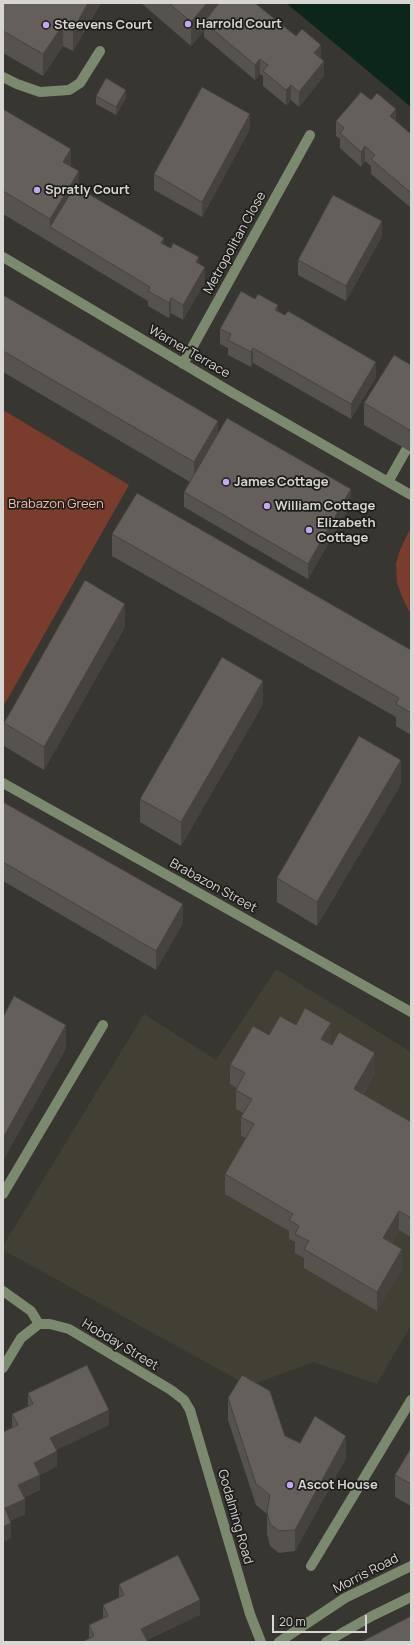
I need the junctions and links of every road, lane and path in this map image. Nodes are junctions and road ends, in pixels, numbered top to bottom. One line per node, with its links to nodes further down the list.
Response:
1 (100, 51): 2 (street)
2 (3, 77)
3 (310, 135): 5 (street, Metropolitan Close)
4 (3, 257): 5 (street, Warner Terrace)
5 (183, 364): 7 (street, Warner Terrace)
6 (406, 450): 7 (street)
7 (388, 482): 8 (street, Warner Terrace)
8 (411, 495)
9 (3, 783): 10 (street, Brabazon Street)
10 (411, 1012)
11 (103, 1025): 12 (street)
12 (3, 1194)
13 (3, 1291): 14 (street)
14 (39, 1324): 15 (street); 16 (street, Hobday Street)
15 (3, 1368)
16 (184, 1400): 21 (street, Godalming Road)
17 (411, 1400): 18 (street)
18 (311, 1566)
19 (411, 1566): 22 (street, Morris Road)
20 (411, 1596): 23 (street)
21 (261, 1642)
22 (278, 1642)
23 (326, 1642)

